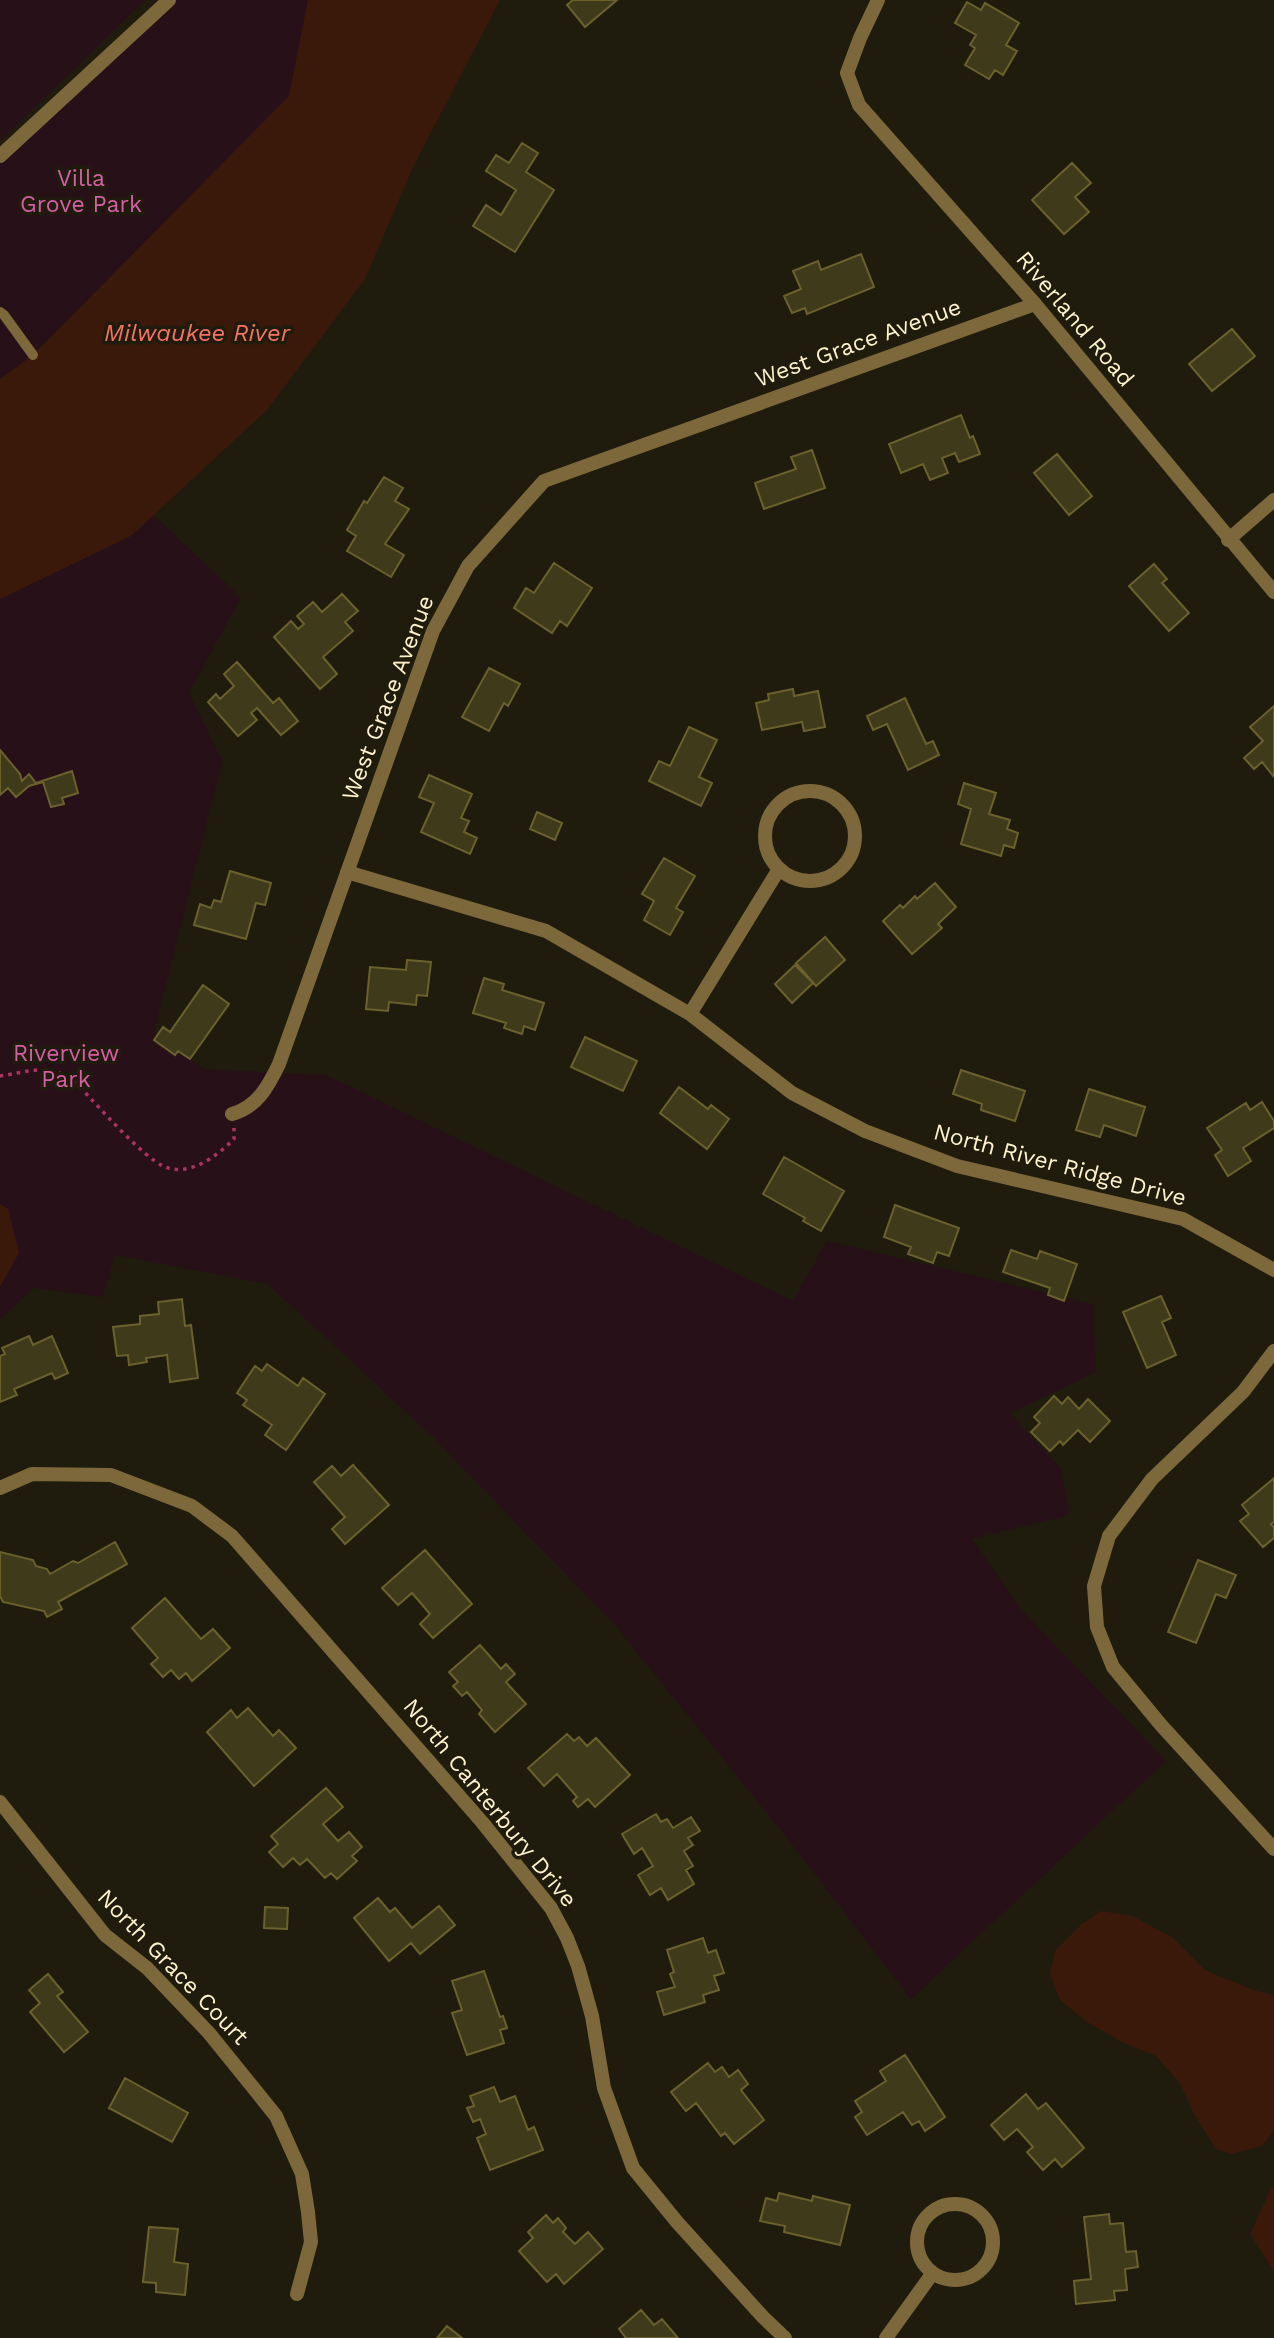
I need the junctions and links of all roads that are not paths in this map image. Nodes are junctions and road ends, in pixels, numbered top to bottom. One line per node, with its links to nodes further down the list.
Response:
1 (169, 0): 3 (street)
2 (877, 0): 4 (street, Riverland Road)
3 (0, 156)
4 (1035, 304): 8 (street, Riverland Road); 11 (street, West Grace Avenue)
5 (0, 312): 6 (lane)
6 (33, 355)
7 (1274, 500): 8 (street)
8 (1228, 540): 9 (street, Riverland Road)
9 (1274, 592)
10 (779, 869): 10 (street); 12 (street)
11 (347, 872): 12 (street, North River Ridge Drive); 13 (street, West Grace Avenue)
12 (690, 1014): 14 (street, North River Ridge Drive)
13 (232, 1114)
14 (1274, 1270)
15 (1274, 1351): 18 (street)
16 (0, 1488): 21 (street, North Canterbury Drive)
17 (0, 1802): 20 (street, North Grace Court)
18 (1274, 1849)
19 (932, 2274): 19 (street); 22 (street)
20 (296, 2294)
21 (785, 2338)
22 (886, 2338)

